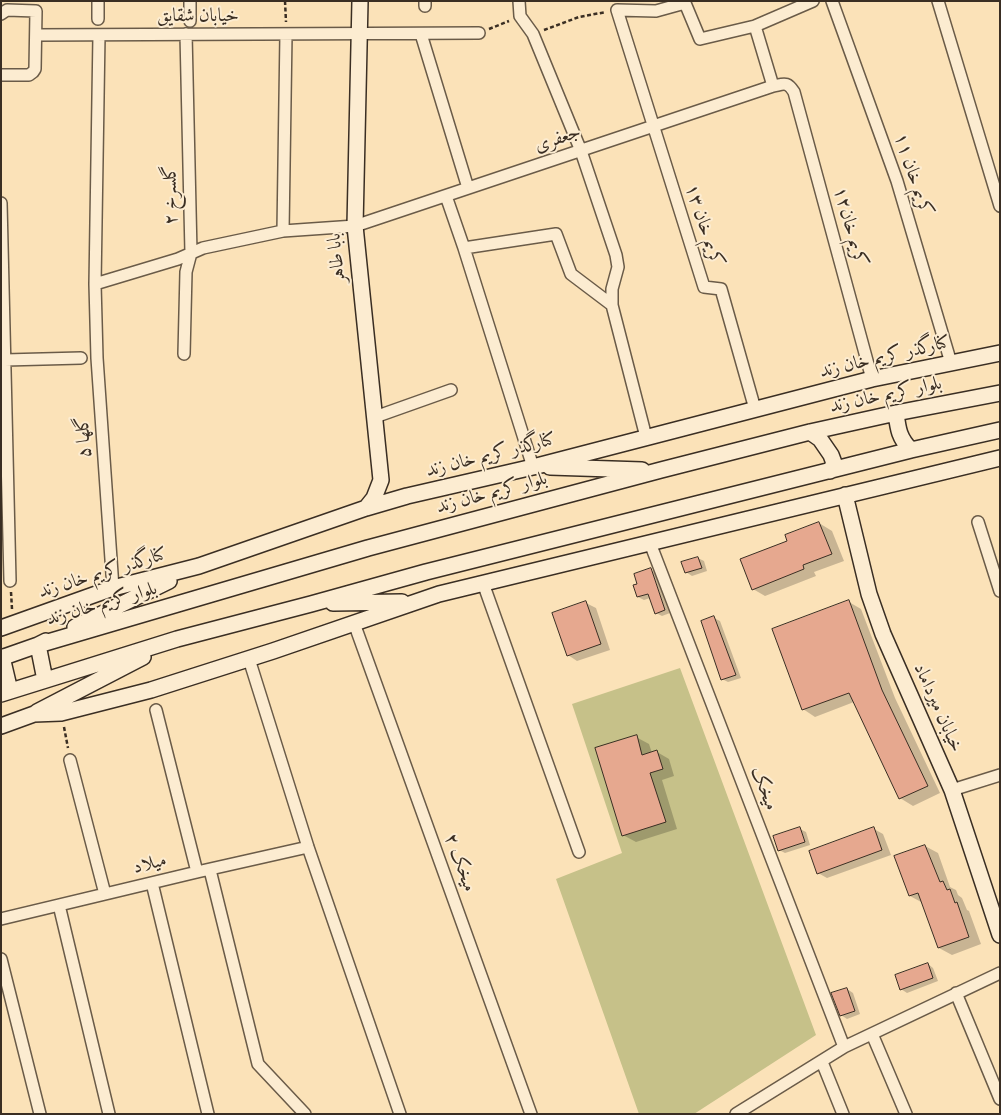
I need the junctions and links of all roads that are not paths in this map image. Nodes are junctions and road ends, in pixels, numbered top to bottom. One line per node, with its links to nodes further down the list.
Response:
1 (98, 1): 10 (street)
2 (190, 1): 11 (street)
3 (360, 1): 16 (main road, بابا طاهر)
4 (519, 1): 24 (street)
5 (813, 1): 12 (street)
6 (832, 1): 40 (street, کریم خان ۱۱)
7 (938, 1): 28 (street)
8 (36, 6): 9 (street); 18 (street)
9 (1, 14)
10 (98, 19)
11 (190, 21)
12 (755, 26): 22 (street); 23 (street)
13 (479, 33): 17 (street, خیابان شقایق)
14 (186, 34): 15 (street, خیابان شقایق); 19 (street, خیابان شقایق); 33 (street, گلسرخ ۲)
15 (286, 34): 16 (street, خیابان شقایق); 31 (street)
16 (359, 34): 17 (street, خیابان شقایق); 29 (main road, بابا طاهر)
17 (421, 34): 25 (street)
18 (36, 35): 19 (street, خیابان شقایق); 20 (street)
19 (99, 35): 34 (street, گلها ۵)
20 (1, 75)
21 (790, 85): 22 (street, جعفری); 41 (street, کریم خان۱۲)
22 (773, 86): 23 (street, جعفری)
23 (653, 126): 24 (street, جعفری); 44 (street, کریم خان ۱۳)
24 (581, 151): 25 (street, جعفری); 35 (street)
25 (468, 188): 26 (street, جعفری)
26 (446, 196): 29 (street, جعفری); 32 (street)
27 (1, 203): 30 (street)
28 (1000, 206)
29 (354, 226): 31 (street, جعفری); 46 (main road, بابا طاهر)
30 (2, 229): 39 (street)
31 (283, 231): 33 (street, جعفری)
32 (464, 248): 35 (street); 52 (street)
33 (191, 253): 34 (street, جعفری); 37 (street, گلسرخ ۲)
34 (95, 284): 65 (street, گلها ۵)
35 (612, 305): 49 (street)
36 (1000, 352): 40 (main road, کنارگذر کریم خان زند)
37 (184, 354)
38 (81, 358): 39 (street)
39 (5, 360): 58 (street)
40 (951, 363): 41 (main road, کنارگذر کریم خان زند)
41 (872, 379): 44 (main road, کنارگذر کریم خان زند)
42 (451, 390): 46 (street)
43 (1000, 393): 45 (main road, بلوار کریم خان زند)
44 (755, 409): 49 (main road, کنارگذر کریم خان زند)
45 (896, 413): 48 (main road, بلوار کریم خان زند); 50 (main road)
46 (375, 417): 55 (main road, بابا طاهر)
47 (1000, 430): 50 (main road)
48 (810, 432): 53 (main road, بلوار کریم خان زند); 54 (main road)
49 (646, 437): 52 (main road, کنارگذر کریم خان زند)
50 (910, 450): 54 (main road)
51 (1000, 458): 56 (main road)
52 (533, 467): 53 (main road); 57 (main road, کنارگذر کریم خان زند)
53 (661, 470): 72 (main road, بلوار کریم خان زند)
54 (830, 471): 68 (main road)
55 (381, 480): 57 (main road); 59 (main road)
56 (846, 495): 61 (main road); 82 (main road, خیابان میرداماد)
57 (407, 496): 59 (main road, کنارگذر کریم خان زند)
58 (5, 504): 63 (street)
59 (366, 508): 62 (main road, کنارگذر کریم خان زند)
60 (978, 522): 66 (street)
61 (650, 543): 64 (main road); 96 (street, میخک)
62 (199, 566): 65 (main road, کنارگذر کریم خان زند); 72 (main road)
63 (10, 581)
64 (484, 583): 67 (main road); 84 (street)
65 (113, 588): 70 (main road, کنارگذر کریم خان زند)
66 (1000, 591)
67 (415, 602): 68 (main road); 69 (main road)
68 (311, 604): 71 (main road)
69 (354, 623): 74 (main road); 105 (street, میخک ۲)
70 (7, 626)
71 (177, 639): 75 (main road); 78 (main road)
72 (38, 645): 73 (main road, بلوار کریم خان زند); 75 (main road)
73 (2, 657): 76 (main road)
74 (249, 659): 78 (main road); 83 (street)
75 (45, 680): 76 (main road)
76 (5, 692)
77 (156, 710): 86 (street)
78 (34, 714): 79 (main road)
79 (1, 726)
80 (70, 760): 88 (street)
81 (1000, 775): 82 (street)
82 (952, 790): 91 (main road, خیابان میرداماد)
83 (308, 847): 85 (street, میلاد); 104 (street)
84 (579, 852)
85 (210, 870): 86 (street, میلاد); 103 (street)
86 (197, 872): 87 (street, میلاد)
87 (152, 884): 88 (street, میلاد); 102 (street)
88 (105, 894): 89 (street, میلاد)
89 (59, 905): 90 (street, میلاد); 101 (street)
90 (1, 919)
91 (1000, 935)
92 (1, 959): 100 (street)
93 (1000, 973): 94 (street)
94 (956, 993): 95 (street); 98 (street)
95 (872, 1034): 96 (street); 108 (street)
96 (844, 1047): 97 (street)
97 (822, 1062): 99 (street); 107 (street)
98 (1000, 1099)
99 (752, 1109): 106 (street)
100 (40, 1114)
101 (108, 1114)
102 (208, 1114)
103 (305, 1114)
104 (400, 1114)
105 (531, 1114)
106 (736, 1114)
107 (843, 1114)
108 (906, 1114)

